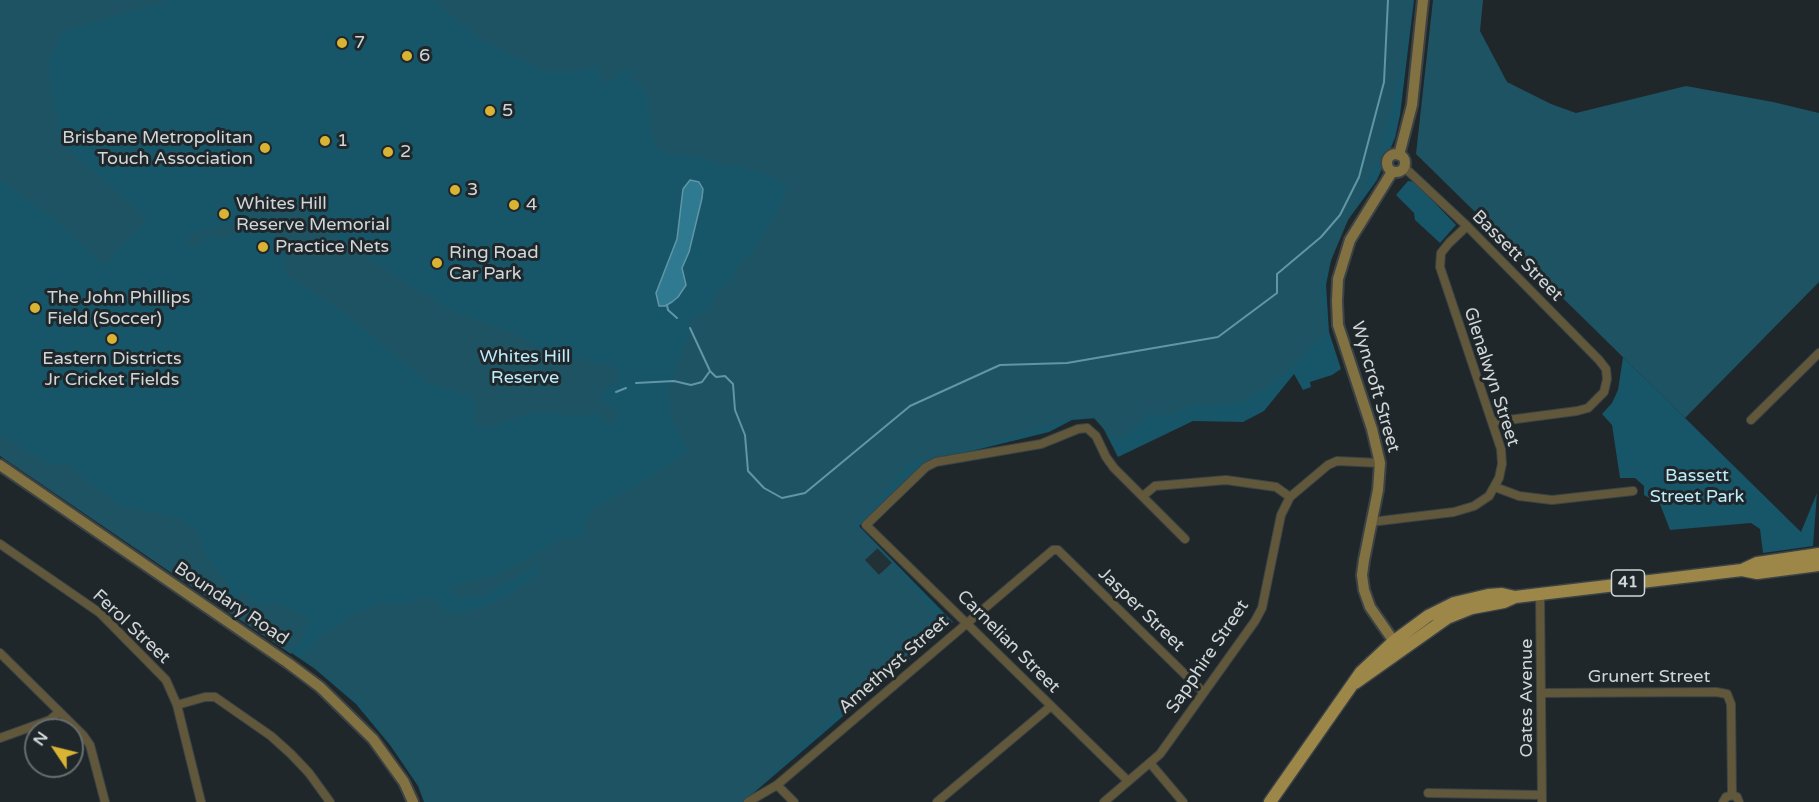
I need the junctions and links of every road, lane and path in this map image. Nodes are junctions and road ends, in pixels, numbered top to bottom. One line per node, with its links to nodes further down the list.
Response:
1 (1424, 0): 2 (street)
2 (1399, 155): 3 (street); 4 (street)
3 (1404, 167): 4 (street); 5 (street, Bassett Street)
4 (1392, 172): 9 (street, Wyncroft Street)
5 (1467, 226): 8 (street, Glenalwyn Street); 8 (street, Bassett Street)
6 (1819, 353): 7 (street)
7 (1751, 420)
8 (1493, 422): 11 (street, Glenalwyn Street)
9 (1380, 463): 14 (street, Sapphire Street); 15 (street, Wyncroft Street)
10 (0, 465): 41 (street, Boundary Road)
11 (1495, 487): 12 (street); 15 (street)
12 (1632, 491)
13 (1143, 496): 14 (street); 16 (street); 23 (street, Carnelian Street)
14 (1290, 497): 26 (street, Sapphire Street)
15 (1371, 522): 24 (street, Wyncroft Street)
16 (1185, 539)
17 (0, 544): 28 (street, Ferol Street)
18 (1058, 550): 23 (street, Amethyst Street); 26 (street, Jasper Street)
19 (1819, 554): 21 (main road, 41)
20 (1819, 565): 21 (main road, 41)
21 (1742, 570): 22 (main road, 41)
22 (1540, 594): 24 (main road, 41); 27 (street, Oates Avenue)
23 (966, 622): 29 (street, Carnelian Street); 34 (street, Amethyst Street)
24 (1397, 646): 47 (main road, 41)
25 (0, 653): 30 (street)
26 (1203, 692): 32 (street, Sapphire Street)
27 (1541, 693): 36 (street, Grunert Street); 37 (street, Oates Avenue)
28 (177, 705): 39 (street, Ferol Street); 40 (street)
29 (1051, 706): 33 (street, Carnelian Street); 44 (street)
30 (59, 712): 31 (street); 38 (street)
31 (0, 738)
32 (1150, 763): 33 (street, Sapphire Street); 46 (street)
33 (1128, 781): 45 (street, Sapphire Street)
34 (777, 785): 42 (street, Amethyst Street); 43 (street)
35 (1428, 793): 37 (street)
36 (1732, 795): 48 (street); 49 (street)
37 (1542, 799)
38 (105, 802)
39 (201, 802)
40 (330, 802)
41 (413, 802)
42 (748, 802)
43 (794, 802)
44 (937, 802)
45 (1104, 802)
46 (1183, 802)
47 (1270, 802)
48 (1723, 802)
49 (1739, 802)

